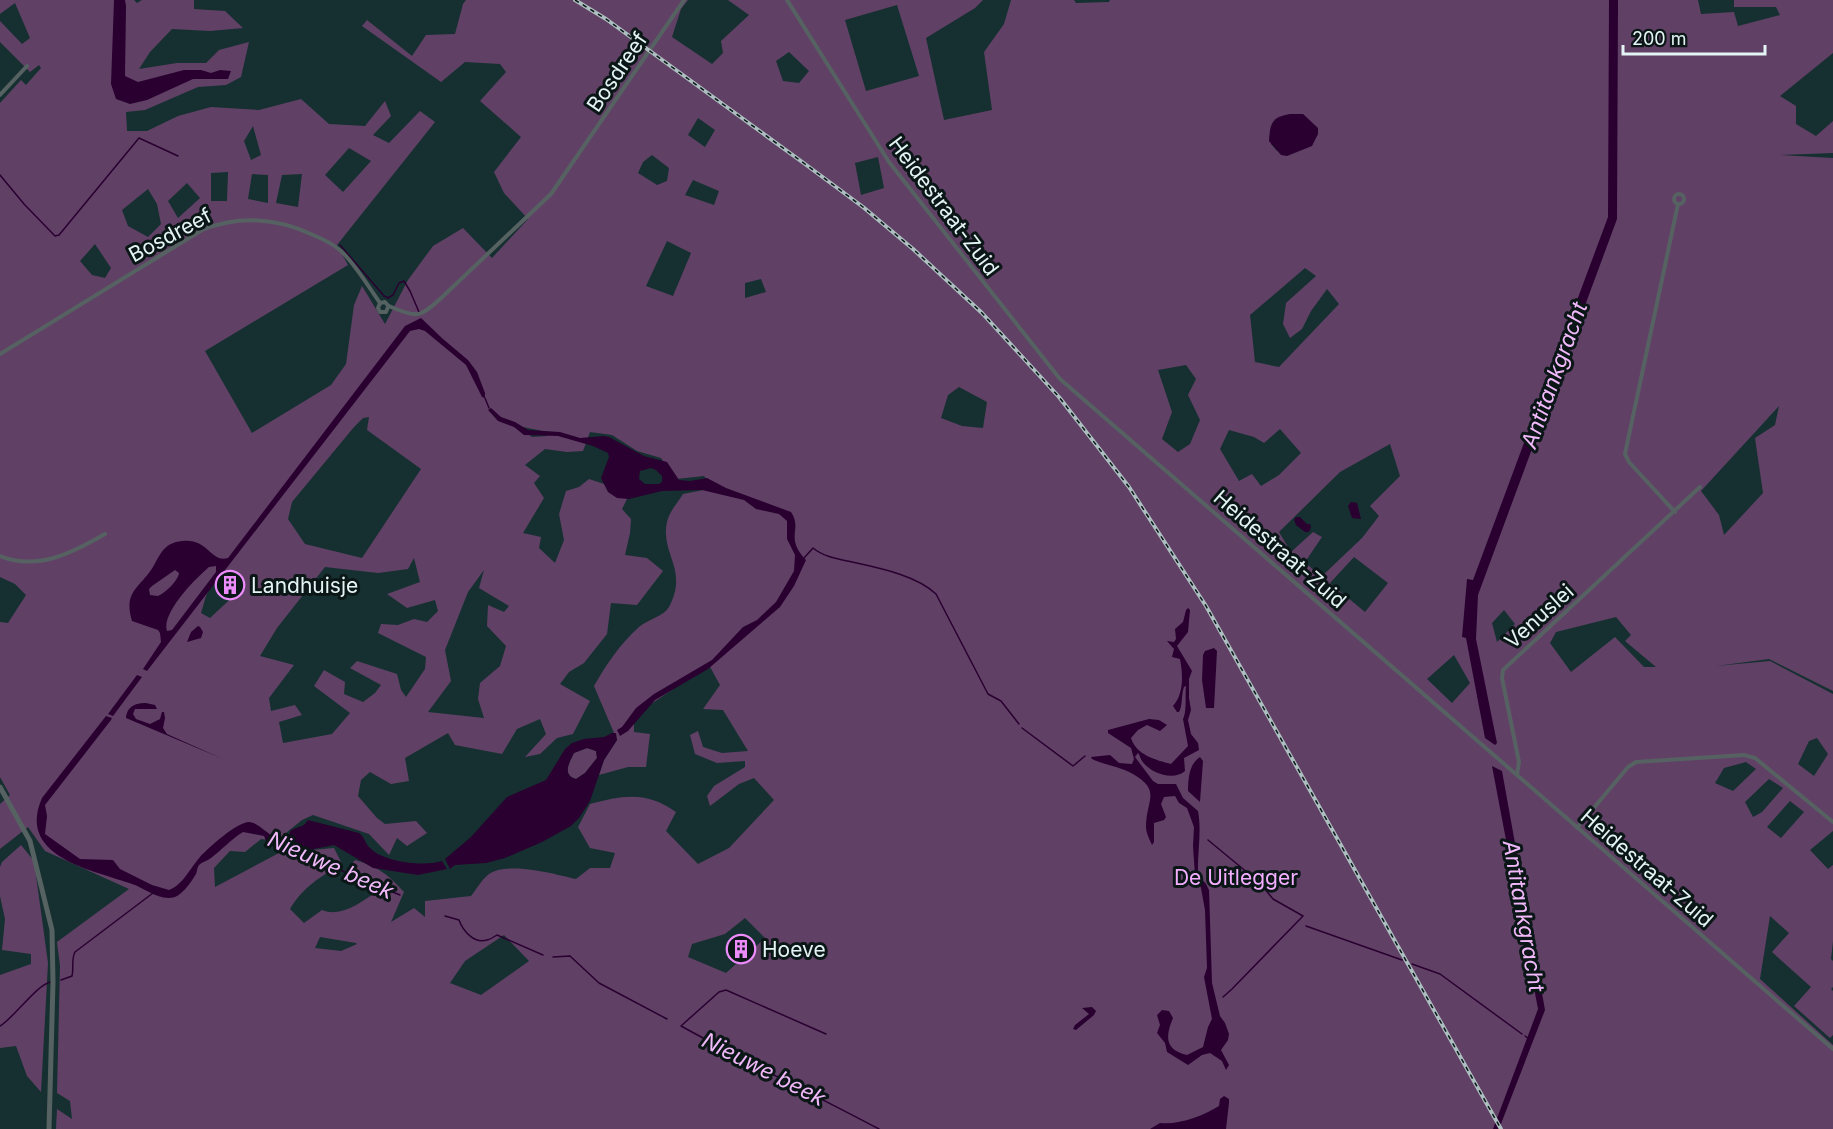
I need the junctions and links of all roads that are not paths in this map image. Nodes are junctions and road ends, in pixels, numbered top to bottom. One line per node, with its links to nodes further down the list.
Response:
1 (684, 0): 7 (street, Bosdreef)
2 (787, 0): 13 (street, Heidestraat-Zuid)
3 (27, 66): 4 (street)
4 (0, 95)
5 (1678, 204): 10 (street)
6 (380, 303): 7 (street, Bosdreef); 7 (street, Bosdreef); 8 (street, Bosdreef)
7 (388, 308)
8 (0, 354)
9 (1700, 487): 10 (street, Venuslei)
10 (1675, 512): 13 (street, Venuslei)
11 (105, 534): 12 (street)
12 (0, 556)
13 (1517, 775): 16 (street, Heidestraat-Zuid)
14 (0, 787): 20 (street)
15 (1833, 822): 16 (street)
16 (1577, 828): 18 (street, Heidestraat-Zuid)
17 (1833, 1038): 18 (street)
18 (1828, 1045): 19 (street, Heidestraat-Zuid)
19 (1833, 1049)
20 (49, 1129)

